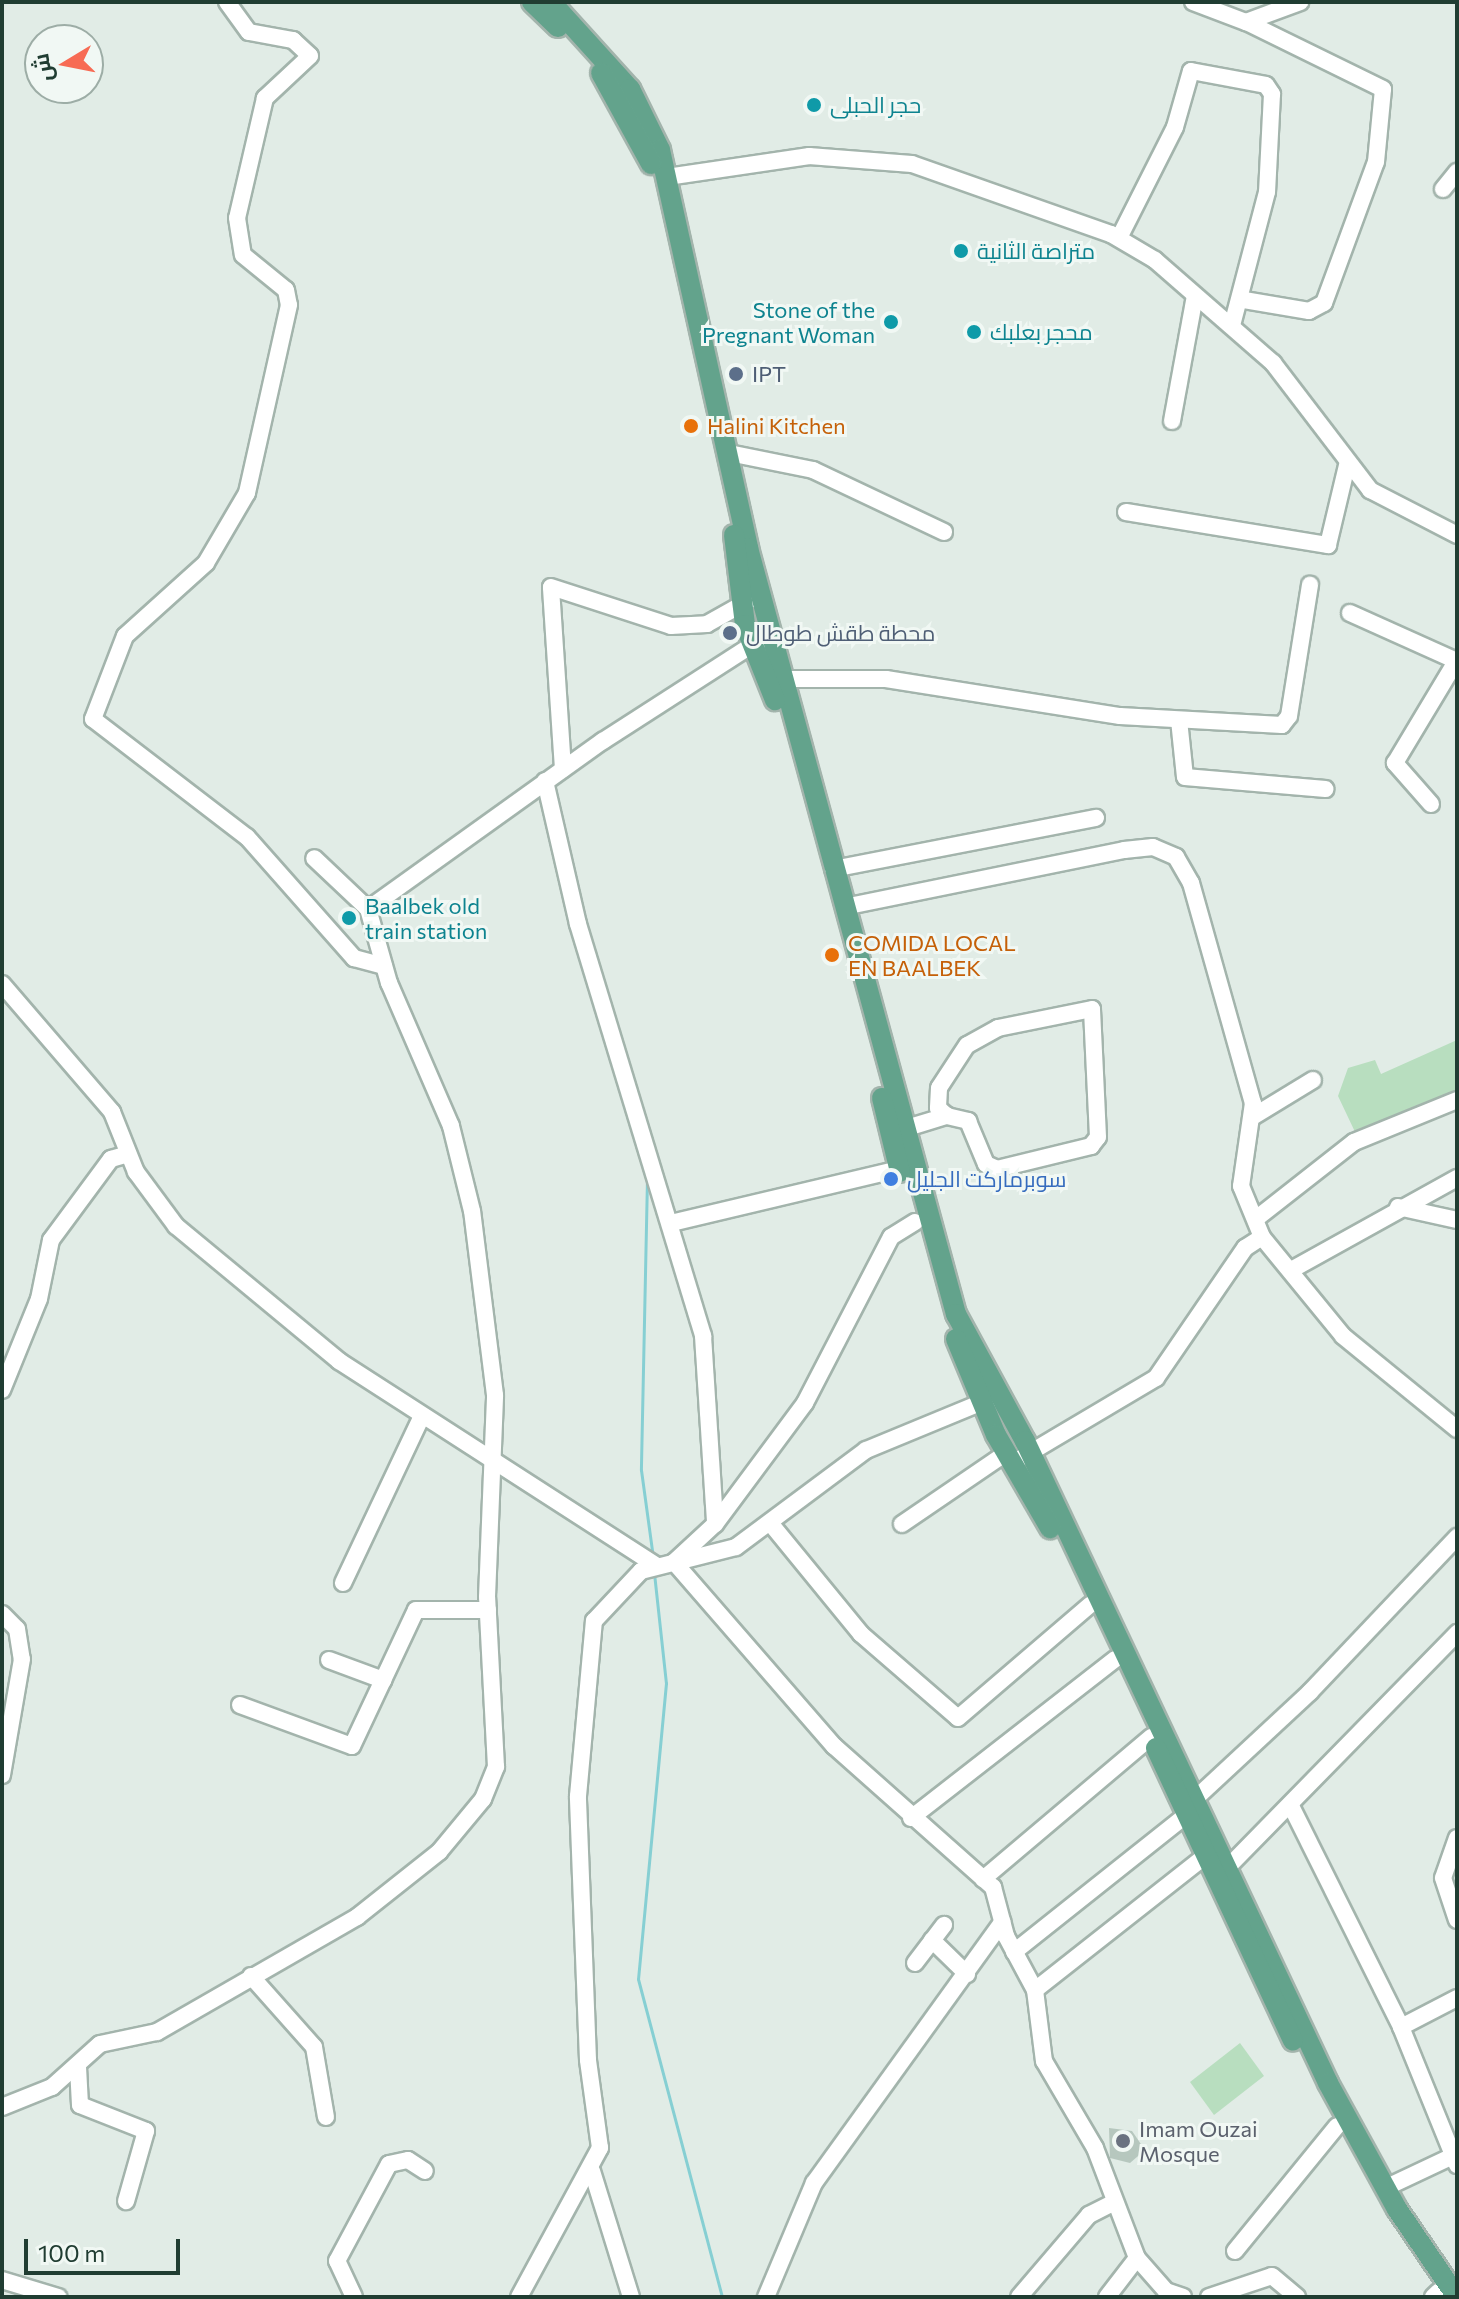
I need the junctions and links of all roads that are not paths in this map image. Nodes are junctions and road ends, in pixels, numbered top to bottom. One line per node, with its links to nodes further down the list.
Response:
1 (227, 2): 38 (street)
2 (532, 2): 22 (main road)
3 (551, 2): 8 (main road)
4 (1193, 2): 6 (street)
5 (1300, 2): 6 (street)
6 (1246, 22): 12 (street)
7 (1457, 172): 9 (street)
8 (667, 177): 10 (street); 15 (main road)
9 (1443, 189)
10 (1119, 238): 11 (street); 12 (street)
11 (1195, 296): 13 (street); 14 (street)
12 (1244, 300): 13 (street)
13 (1232, 325): 16 (street)
14 (1172, 421)
15 (729, 453): 18 (street); 21 (main road)
16 (1347, 465): 17 (street); 19 (street)
17 (1126, 512)
18 (944, 532)
19 (1457, 535)
20 (1310, 585): 28 (street)
21 (767, 599): 22 (street); 24 (main road)
22 (741, 605): 25 (main road); 29 (street)
23 (1350, 613): 26 (street)
24 (773, 629): 25 (street); 27 (main road)
25 (752, 641): 29 (street); 46 (main road)
26 (1457, 660): 32 (street)
27 (782, 679): 28 (street); 35 (main road)
28 (1179, 720): 31 (street)
29 (563, 769): 30 (street)
30 (545, 781): 37 (street); 52 (street)
31 (1325, 789)
32 (1431, 804)
33 (1096, 818): 35 (street)
34 (314, 858): 37 (street)
35 (833, 869): 36 (main road)
36 (844, 907): 43 (street); 44 (main road)
37 (368, 909): 38 (street)
38 (384, 966): 62 (street)
39 (2, 984): 45 (street)
40 (1313, 1080): 43 (street)
41 (1457, 1100): 49 (street)
42 (947, 1116): 42 (street); 44 (street)
43 (1254, 1116): 49 (street)
44 (910, 1127): 57 (main road)
45 (128, 1154): 55 (street); 58 (street)
46 (899, 1169): 51 (main road); 52 (street)
47 (1457, 1178): 48 (street)
48 (1398, 1207): 50 (street); 54 (street)
49 (1257, 1218): 53 (street)
50 (1457, 1220)
51 (915, 1222): 56 (main road); 63 (street)
52 (671, 1223): 63 (street)
53 (1262, 1237): 54 (street); 61 (street)
54 (1293, 1269): 59 (street)
55 (2, 1390)
56 (981, 1400): 57 (street); 60 (main road); 64 (street)
57 (1005, 1401): 61 (main road)
58 (422, 1416): 62 (street); 69 (street)
59 (1457, 1429)
60 (1007, 1454): 61 (street); 65 (street); 70 (main road)
61 (1031, 1454): 80 (main road)
62 (490, 1464): 68 (street); 71 (street)
63 (715, 1524): 67 (street)
64 (771, 1524): 67 (street); 70 (street)
65 (902, 1524)
66 (1457, 1537): 80 (street)
67 (674, 1562): 68 (street); 82 (street)
68 (655, 1565): 106 (street)
69 (343, 1583)
70 (1090, 1605): 74 (main road)
71 (488, 1610): 76 (street); 96 (street)
72 (2, 1614): 79 (street)
73 (1457, 1633): 81 (street)
74 (1115, 1659): 78 (main road); 82 (street)
75 (329, 1660): 76 (street)
76 (383, 1680): 77 (street)
77 (240, 1705)
78 (1151, 1737): 80 (main road); 86 (street)
79 (2, 1775)
80 (1190, 1808): 84 (main road); 93 (street)
81 (1292, 1808): 85 (street); 99 (street)
82 (911, 1818): 86 (street)
83 (1457, 1838): 89 (street)
84 (1206, 1851): 85 (main road); 88 (main road); 97 (street)
85 (1230, 1865): 87 (main road)
86 (983, 1879): 90 (street)
87 (1241, 1889): 88 (main road); 107 (main road)
88 (1222, 1898): 103 (main road)
89 (1457, 1920)
90 (1002, 1922): 93 (street); 95 (street)
91 (944, 1925): 92 (street)
92 (932, 1940): 94 (street); 95 (street)
93 (1014, 1952): 97 (street)
94 (915, 1963)
95 (967, 1974): 118 (street)
96 (251, 1976): 100 (street); 102 (street)
97 (1035, 1990): 109 (street)
98 (1457, 1998): 99 (street)
99 (1401, 2027): 104 (street)
100 (78, 2067): 101 (street); 108 (street)
101 (2, 2107)
102 (326, 2117)
103 (1337, 2126): 110 (street); 113 (main road)
104 (1455, 2160): 107 (street)
105 (425, 2171): 115 (street)
106 (592, 2171): 116 (street); 117 (street)
107 (1385, 2188): 113 (main road)
108 (126, 2201)
109 (1114, 2202): 111 (street); 119 (street)
110 (1235, 2251)
111 (1137, 2258): 120 (street); 121 (street)
112 (2, 2280): 114 (street)
113 (1442, 2296)
114 (58, 2297)
115 (354, 2297)
116 (519, 2297)
117 (631, 2297)
118 (766, 2297)
119 (1019, 2297)
120 (1107, 2297)
121 (1183, 2297)
122 (1209, 2297): 123 (street)
123 (1297, 2297)

